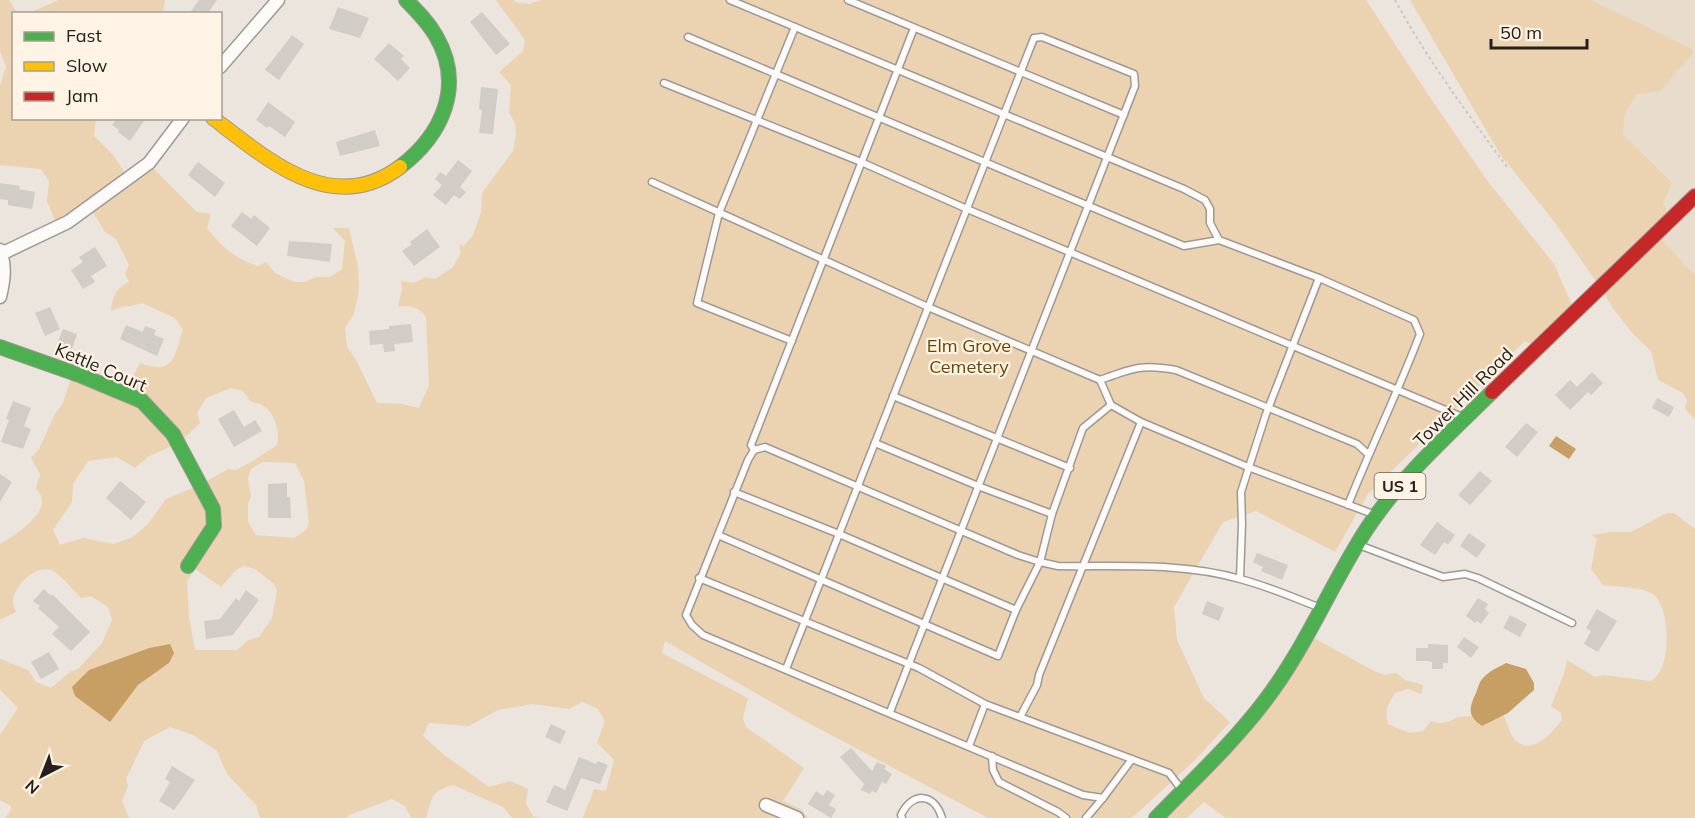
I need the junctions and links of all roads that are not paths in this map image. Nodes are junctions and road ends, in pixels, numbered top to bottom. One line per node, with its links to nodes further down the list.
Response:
1 (278, 0): 8 (street)
2 (406, 0): 17 (main road)
3 (730, 0): 5 (lane)
4 (848, 0): 6 (lane)
5 (795, 27): 9 (lane); 11 (lane)
6 (914, 28): 9 (lane); 10 (lane)
7 (688, 37): 11 (lane)
8 (222, 65)
9 (897, 69): 13 (lane); 15 (lane)
10 (1021, 72): 13 (lane); 14 (lane); 14 (lane)
11 (776, 74): 15 (lane); 18 (lane)
12 (664, 82): 18 (lane)
13 (1004, 114): 19 (lane); 21 (lane)
14 (1124, 115): 19 (lane)
15 (879, 116): 20 (lane); 21 (lane)
16 (181, 120): 28 (street)
17 (216, 120)
18 (757, 120): 20 (lane); 26 (lane)
19 (1107, 157): 24 (lane); 27 (lane)
20 (861, 162): 25 (lane); 30 (lane)
21 (985, 162): 24 (lane); 25 (lane)
22 (652, 182): 26 (lane)
23 (1695, 196): 43 (main road, Tower Hill Road / US 1)
24 (1088, 206): 27 (lane); 29 (lane)
25 (967, 209): 29 (lane); 33 (lane)
26 (719, 213): 30 (lane); 34 (lane)
27 (1219, 240): 31 (lane)
28 (1, 252): 32 (street)
29 (1070, 252): 35 (lane); 37 (lane)
30 (823, 260): 33 (lane); 34 (lane)
31 (1319, 278): 35 (lane); 39 (lane)
32 (0, 297)
33 (928, 307): 37 (lane); 40 (lane)
34 (792, 341): 47 (lane)
35 (1294, 346): 39 (lane); 42 (lane)
36 (0, 347): 62 (main road, Kettle Court)
37 (1031, 351): 38 (lane); 45 (lane)
38 (1100, 380): 41 (lane); 42 (lane)
39 (1399, 389): 43 (lane); 48 (lane)
40 (893, 396): 45 (lane); 46 (lane)
41 (1111, 405): 44 (lane); 50 (lane)
42 (1269, 407): 48 (lane); 49 (lane)
43 (1465, 418): 56 (main road, Tower Hill Road / US 1)
44 (1141, 422): 49 (lane); 63 (lane)
45 (997, 439): 50 (lane); 51 (lane)
46 (875, 443): 51 (lane); 52 (lane)
47 (754, 450): 52 (lane); 53 (lane)
48 (1368, 454): 54 (lane)
49 (1248, 467): 54 (lane); 65 (lane)
50 (1070, 468): 55 (lane)
51 (978, 486): 55 (lane); 57 (lane)
52 (858, 487): 57 (lane); 58 (lane)
53 (734, 492): 58 (lane); 59 (lane)
54 (1348, 505): 56 (lane)
55 (1052, 514): 61 (lane)
56 (1377, 516): 60 (main road, Tower Hill Road / US 1)
57 (961, 531): 61 (lane); 66 (lane)
58 (839, 534): 66 (lane); 67 (lane)
59 (718, 535): 64 (lane); 67 (lane)
60 (1357, 544): 68 (main road, Tower Hill Road / US 1); 71 (lane)
61 (1040, 562): 63 (lane); 69 (lane)
62 (189, 566)
63 (1084, 566): 65 (lane); 77 (lane)
64 (699, 578): 70 (lane); 74 (lane)
65 (1240, 578): 68 (lane)
66 (942, 579): 69 (lane); 72 (lane)
67 (821, 580): 70 (lane); 72 (lane)
68 (1321, 608): 81 (main road, Tower Hill Road / US 1)
69 (1016, 610): 72 (lane)
70 (805, 622): 73 (lane); 74 (lane)
71 (1572, 623)
72 (924, 624): 73 (lane)
73 (909, 664): 75 (lane); 76 (lane)
74 (786, 669): 76 (lane)
75 (986, 704): 77 (lane); 78 (lane)
76 (890, 712): 78 (lane)
77 (1020, 717): 80 (lane)
78 (969, 746): 79 (lane)
79 (992, 756): 82 (lane); 87 (lane)
80 (1132, 759): 81 (lane); 82 (lane)
81 (1182, 790): 89 (main road, Tower Hill Road / US 1)
82 (1103, 798): 88 (lane)
83 (766, 805): 84 (street)
84 (797, 818)
85 (902, 818): 86 (lane)
86 (942, 818)
87 (1066, 818)
88 (1086, 818)
89 (1156, 818)

